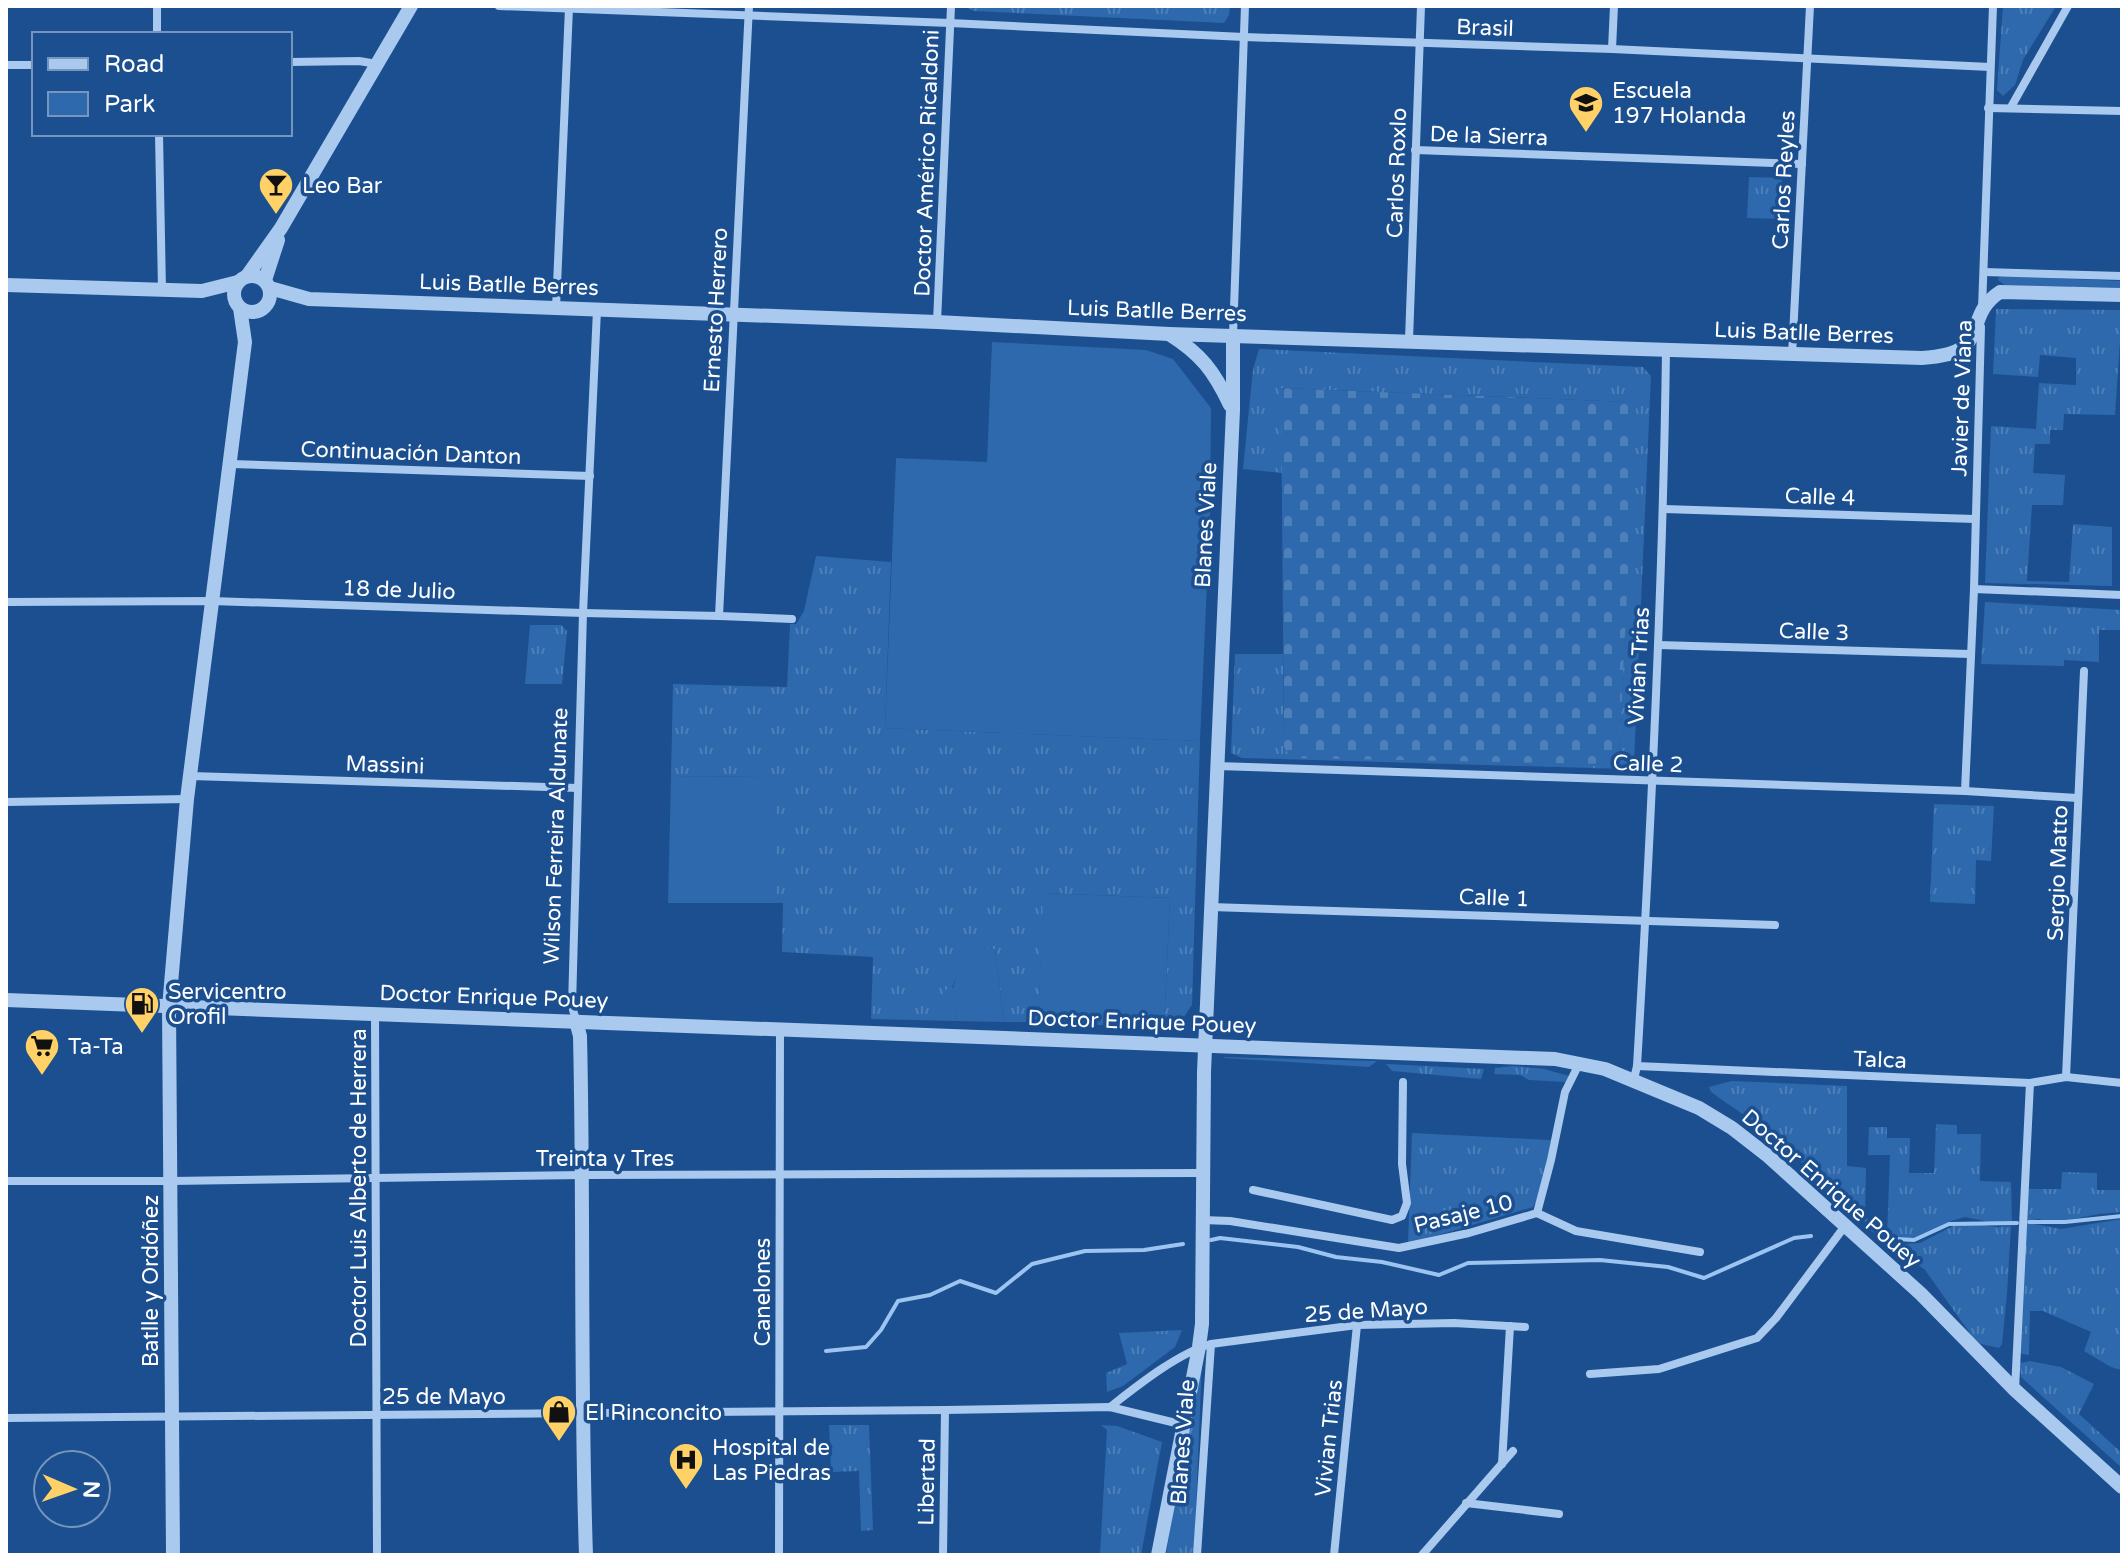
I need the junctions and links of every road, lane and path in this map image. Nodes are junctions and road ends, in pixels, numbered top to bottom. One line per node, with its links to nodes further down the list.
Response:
1 (157, 6): 15 (street)
2 (411, 6): 21 (street)
3 (499, 6): 12 (street, Brasil)
4 (749, 6): 13 (street, Ernesto Herrero)
5 (951, 6): 14 (street, Doctor Américo Ricaldoni)
6 (1245, 6): 16 (street, Blanes Viale)
7 (1421, 6): 17 (street, Carlos Roxlo)
8 (1614, 6): 18 (street)
9 (1810, 6): 19 (street, Carlos Reyles)
10 (1993, 6): 24 (street, Javier de Viana)
11 (2068, 6): 25 (street)
12 (569, 8): 13 (street, Brasil); 42 (street)
13 (749, 16): 14 (street, Brasil); 45 (street, Ernesto Herrero)
14 (950, 23): 16 (street, Brasil); 47 (street, Doctor Américo Ricaldoni)
15 (157, 32)
16 (1244, 37): 17 (street, Brasil); 49 (street, Blanes Viale)
17 (1419, 43): 18 (street, Brasil); 29 (street, Carlos Roxlo)
18 (1612, 49): 19 (street, Brasil)
19 (1808, 58): 24 (street, Brasil); 30 (street, Carlos Reyles)
20 (292, 62): 21 (street)
21 (378, 64): 31 (street)
22 (6, 65): 23 (street)
23 (32, 65)
24 (1990, 67): 26 (street, Javier de Viana)
25 (2011, 107): 26 (street); 27 (street)
26 (1988, 108): 32 (street, Javier de Viana)
27 (2122, 111)
28 (159, 136): 37 (street)
29 (1415, 150): 30 (street, De la Sierra); 50 (street, Carlos Roxlo)
30 (1802, 164): 53 (street, Carlos Reyles)
31 (281, 228): 34 (street); 35 (street)
32 (1984, 272): 33 (street); 46 (street, Javier de Viana)
33 (2122, 276)
34 (243, 279): 35 (street); 38 (street); 41 (street)
35 (267, 284): 40 (street, Luis Batlle Berres); 43 (street)
36 (6, 285): 37 (street)
37 (162, 290): 38 (street)
38 (202, 291): 41 (street)
39 (2122, 295): 46 (street)
40 (309, 299): 42 (street, Luis Batlle Berres); 43 (street, Luis Batlle Berres)
41 (238, 305): 43 (street); 51 (street)
42 (556, 308): 44 (street, Luis Batlle Berres)
43 (261, 310): 51 (street)
44 (597, 310): 45 (street, Luis Batlle Berres); 56 (street, Wilson Ferreira Aldunate)
45 (733, 315): 47 (street, Luis Batlle Berres); 64 (street, Ernesto Herrero)
46 (1981, 315): 53 (street, Luis Batlle Berres); 58 (street, Javier de Viana)
47 (937, 322): 48 (street, Luis Batlle Berres)
48 (1169, 334): 49 (street, Luis Batlle Berres); 54 (street)
49 (1233, 335): 50 (street, Luis Batlle Berres); 54 (street, Blanes Viale)
50 (1409, 340): 52 (street, Luis Batlle Berres)
51 (245, 342): 55 (street, Batlle y Ordóñez)
52 (1666, 350): 53 (street, Luis Batlle Berres); 57 (street, Vivian Trias)
53 (1792, 355)
54 (1233, 410): 69 (street, Blanes Viale)
55 (231, 464): 56 (street, Continuación Danton); 61 (street, Batlle y Ordóñez)
56 (590, 476): 63 (street, Wilson Ferreira Aldunate)
57 (1664, 509): 58 (street, Calle 4); 66 (street, Vivian Trias)
58 (1975, 519): 59 (street, Javier de Viana)
59 (1974, 589): 60 (street); 67 (street, Javier de Viana)
60 (2122, 595)
61 (212, 601): 62 (street, 18 de Julio); 63 (street, 18 de Julio); 70 (street, Batlle y Ordóñez)
62 (6, 602)
63 (583, 613): 64 (street, 18 de Julio); 72 (street, Wilson Ferreira Aldunate)
64 (719, 616): 65 (street, 18 de Julio)
65 (792, 619)
66 (1658, 645): 67 (street, Calle 3); 71 (street, Vivian Trias)
67 (1970, 654): 73 (street, Javier de Viana)
68 (2084, 671): 74 (street, Sergio Matto)
69 (1217, 766): 71 (street, Calle 2); 77 (street, Blanes Viale)
70 (191, 776): 72 (street, Massini); 75 (street, Batlle y Ordóñez)
71 (1651, 781): 73 (street, Calle 2); 78 (street, Vivian Trias)
72 (578, 788): 83 (street, Wilson Ferreira Aldunate)
73 (1965, 791): 74 (street, Calle 2)
74 (2078, 798): 88 (street, Sergio Matto)
75 (187, 799): 76 (street); 81 (street, Batlle y Ordóñez)
76 (6, 802)
77 (1211, 907): 78 (street, Calle 1); 85 (street, Blanes Viale)
78 (1645, 920): 79 (street, Calle 1); 87 (street, Vivian Trias)
79 (1775, 925)
80 (6, 1000): 81 (street, Doctor Enrique Pouey)
81 (169, 1007): 82 (street, Doctor Enrique Pouey); 97 (street, Batlle y Ordóñez)
82 (375, 1014): 83 (street, Doctor Enrique Pouey); 95 (street, Doctor Luis Alberto de Herrera)
83 (576, 1021): 84 (street, Doctor Enrique Pouey); 93 (street, Wilson Ferreira Aldunate)
84 (780, 1029): 85 (street, Doctor Enrique Pouey); 94 (street, Canelones)
85 (1205, 1046): 86 (street, Doctor Enrique Pouey); 92 (street, Blanes Viale)
86 (1579, 1064): 87 (street, Doctor Enrique Pouey); 99 (street)
87 (1635, 1073): 90 (street, Talca); 102 (street, Doctor Enrique Pouey)
88 (2066, 1077): 90 (street, Talca); 91 (street, Talca)
89 (1403, 1082): 98 (street)
90 (2030, 1083): 109 (street)
91 (2122, 1083)
92 (1204, 1173): 94 (street, Treinta y Tres); 100 (street, Blanes Viale)
93 (583, 1175): 94 (street, Treinta y Tres); 95 (street, Treinta y Tres); 113 (street, Wilson Ferreira Aldunate)
94 (780, 1176): 112 (street, Canelones)
95 (375, 1177): 97 (street, Treinta y Tres); 114 (street, Doctor Luis Alberto de Herrera)
96 (6, 1181): 97 (street, Treinta y Tres)
97 (171, 1181): 116 (street, Batlle y Ordóñez)
98 (1253, 1190)
99 (1537, 1213): 101 (street, Pasaje 10); 103 (street, Pasaje 10)
100 (1202, 1221): 101 (street, Pasaje 10); 101 (street, Pasaje 10); 107 (street, Blanes Viale)
101 (1230, 1221)
102 (1845, 1226): 108 (street); 109 (street, Doctor Enrique Pouey)
103 (1700, 1252)
104 (1357, 1325): 105 (street, 25 de Mayo); 107 (street, 25 de Mayo); 130 (street, Vivian Trias)
105 (1510, 1326): 106 (street, 25 de Mayo); 119 (street)
106 (1525, 1327)
107 (1205, 1346): 110 (street, 25 de Mayo); 117 (street, Blanes Viale); 129 (street, Blanes Viale)
108 (1590, 1374)
109 (2015, 1390): 120 (street, Doctor Enrique Pouey)
110 (1110, 1407): 111 (street, 25 de Mayo); 117 (street)
111 (945, 1410): 112 (street, 25 de Mayo); 127 (street, Libertad)
112 (780, 1412): 113 (street, 25 de Mayo); 126 (street, Canelones)
113 (581, 1413): 114 (street, 25 de Mayo); 125 (street, Wilson Ferreira Aldunate)
114 (377, 1414): 116 (street, 25 de Mayo); 124 (street, Doctor Luis Alberto de Herrera)
115 (6, 1418): 116 (street, 25 de Mayo)
116 (172, 1418): 123 (street, Batlle y Ordóñez)
117 (1184, 1425): 128 (street, Blanes Viale)
118 (1513, 1451): 119 (street)
119 (1502, 1464): 121 (street)
120 (2122, 1487)
121 (1466, 1503): 122 (street); 131 (street)
122 (1559, 1514)
123 (173, 1555)
124 (377, 1555)
125 (586, 1555)
126 (779, 1555)
127 (943, 1555)
128 (1158, 1555)
129 (1197, 1555)
130 (1334, 1555)
131 (1422, 1555)

